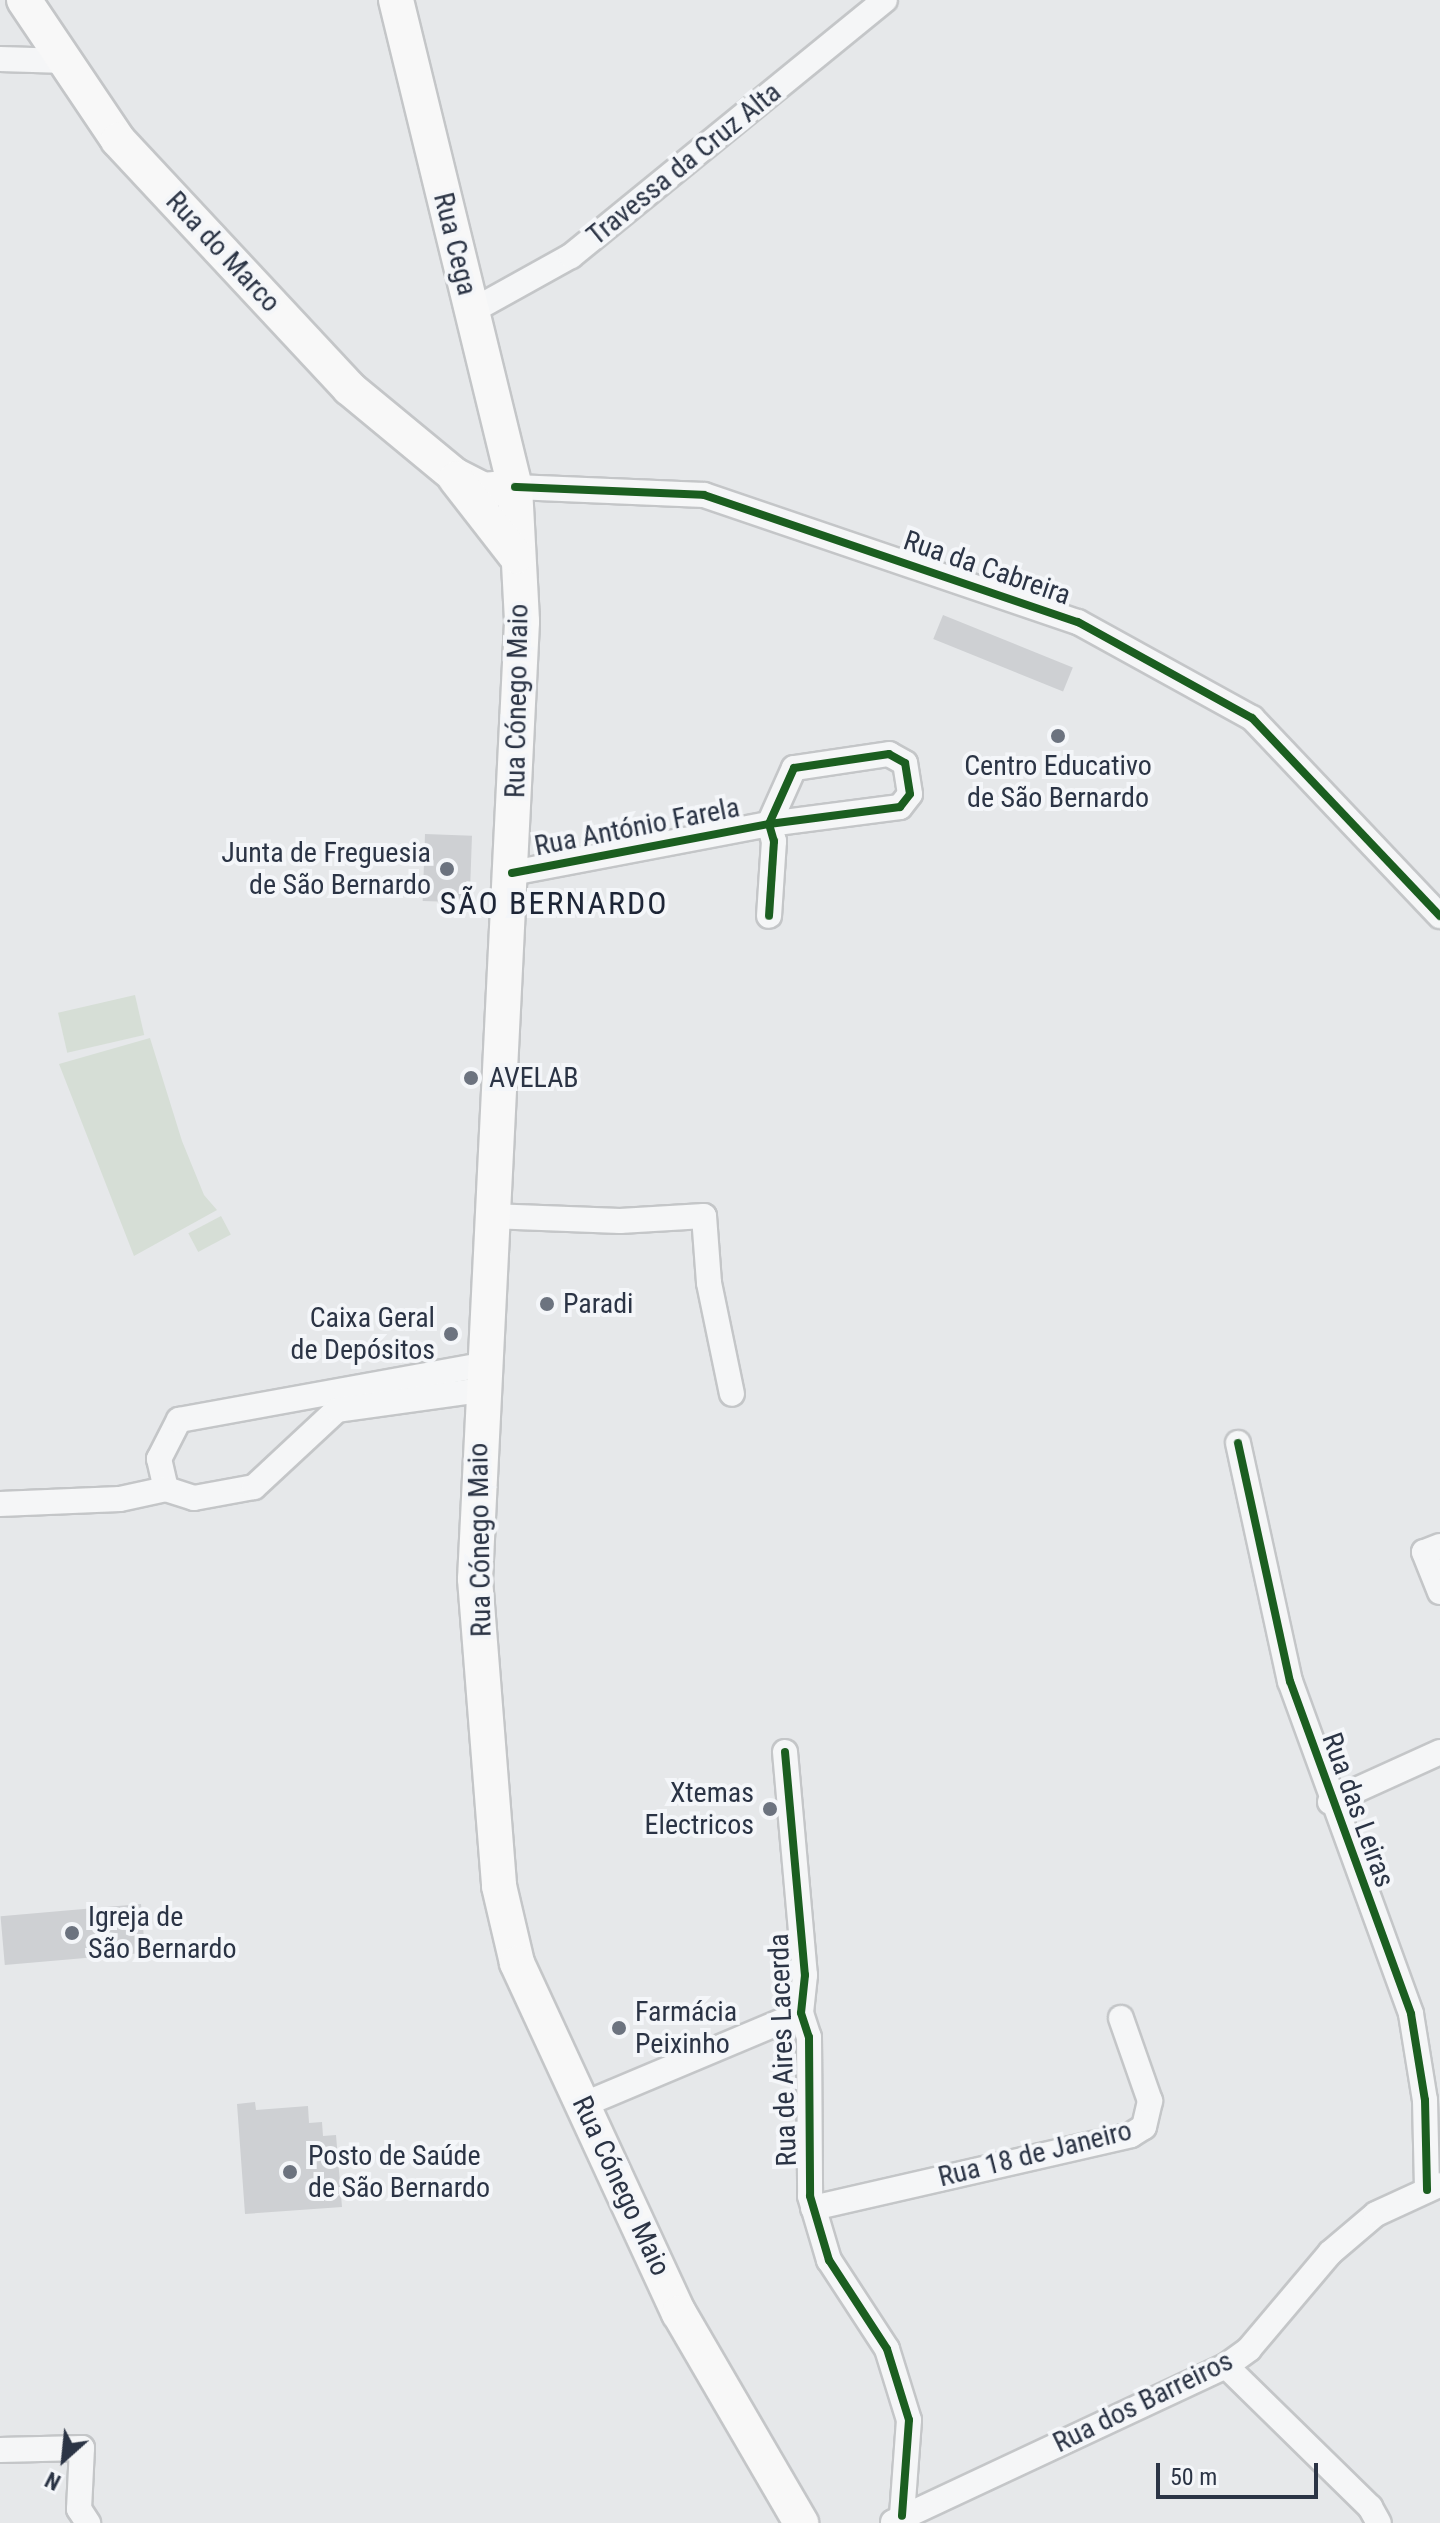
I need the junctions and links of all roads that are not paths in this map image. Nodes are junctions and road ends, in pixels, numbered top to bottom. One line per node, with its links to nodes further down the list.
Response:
1 (24, 0): 5 (main road, Rua do Marco)
2 (396, 0): 6 (main road, Rua Cega)
3 (885, 0): 6 (street, Travessa da Cruz Alta)
4 (0, 59): 5 (street)
5 (66, 61): 7 (main road, Rua do Marco)
6 (472, 311): 8 (main road, Rua Cega)
7 (454, 475): 8 (main road); 9 (main road)
8 (515, 487): 9 (main road, Rua Cónego Maio); 13 (street, Rua da Cabreira)
9 (516, 556): 11 (main road, Rua Cónego Maio)
10 (769, 824): 10 (street, Rua António Farela); 11 (street, Rua António Farela); 12 (street, Rua António Farela)
11 (512, 873): 14 (main road, Rua Cónego Maio)
12 (769, 916)
13 (1440, 916)
14 (490, 1216): 15 (main road, Rua Cónego Maio); 16 (street)
15 (481, 1377): 18 (street); 18 (street); 27 (main road, Rua Cónego Maio)
16 (732, 1394)
17 (1238, 1443): 24 (street, Rua das Leiras)
18 (166, 1489): 19 (street)
19 (0, 1504)
20 (1440, 1546): 21 (street)
21 (1440, 1592)
22 (785, 1752): 25 (street, Rua de Aires Lacerda)
23 (1440, 1752): 24 (street)
24 (1330, 1802): 28 (street, Rua das Leiras)
25 (801, 2013): 27 (street); 29 (street, Rua de Aires Lacerda)
26 (1121, 2018): 29 (street, Rua 18 de Janeiro)
27 (585, 2104): 34 (main road, Rua Cónego Maio)
28 (1433, 2187): 30 (street, Rua dos Barreiros)
29 (813, 2208): 32 (street, Rua de Aires Lacerda)
30 (1226, 2366): 32 (street, Rua dos Barreiros); 35 (street)
31 (0, 2450): 33 (street)
32 (897, 2520)
33 (88, 2523)
34 (801, 2523)
35 (1379, 2523)

